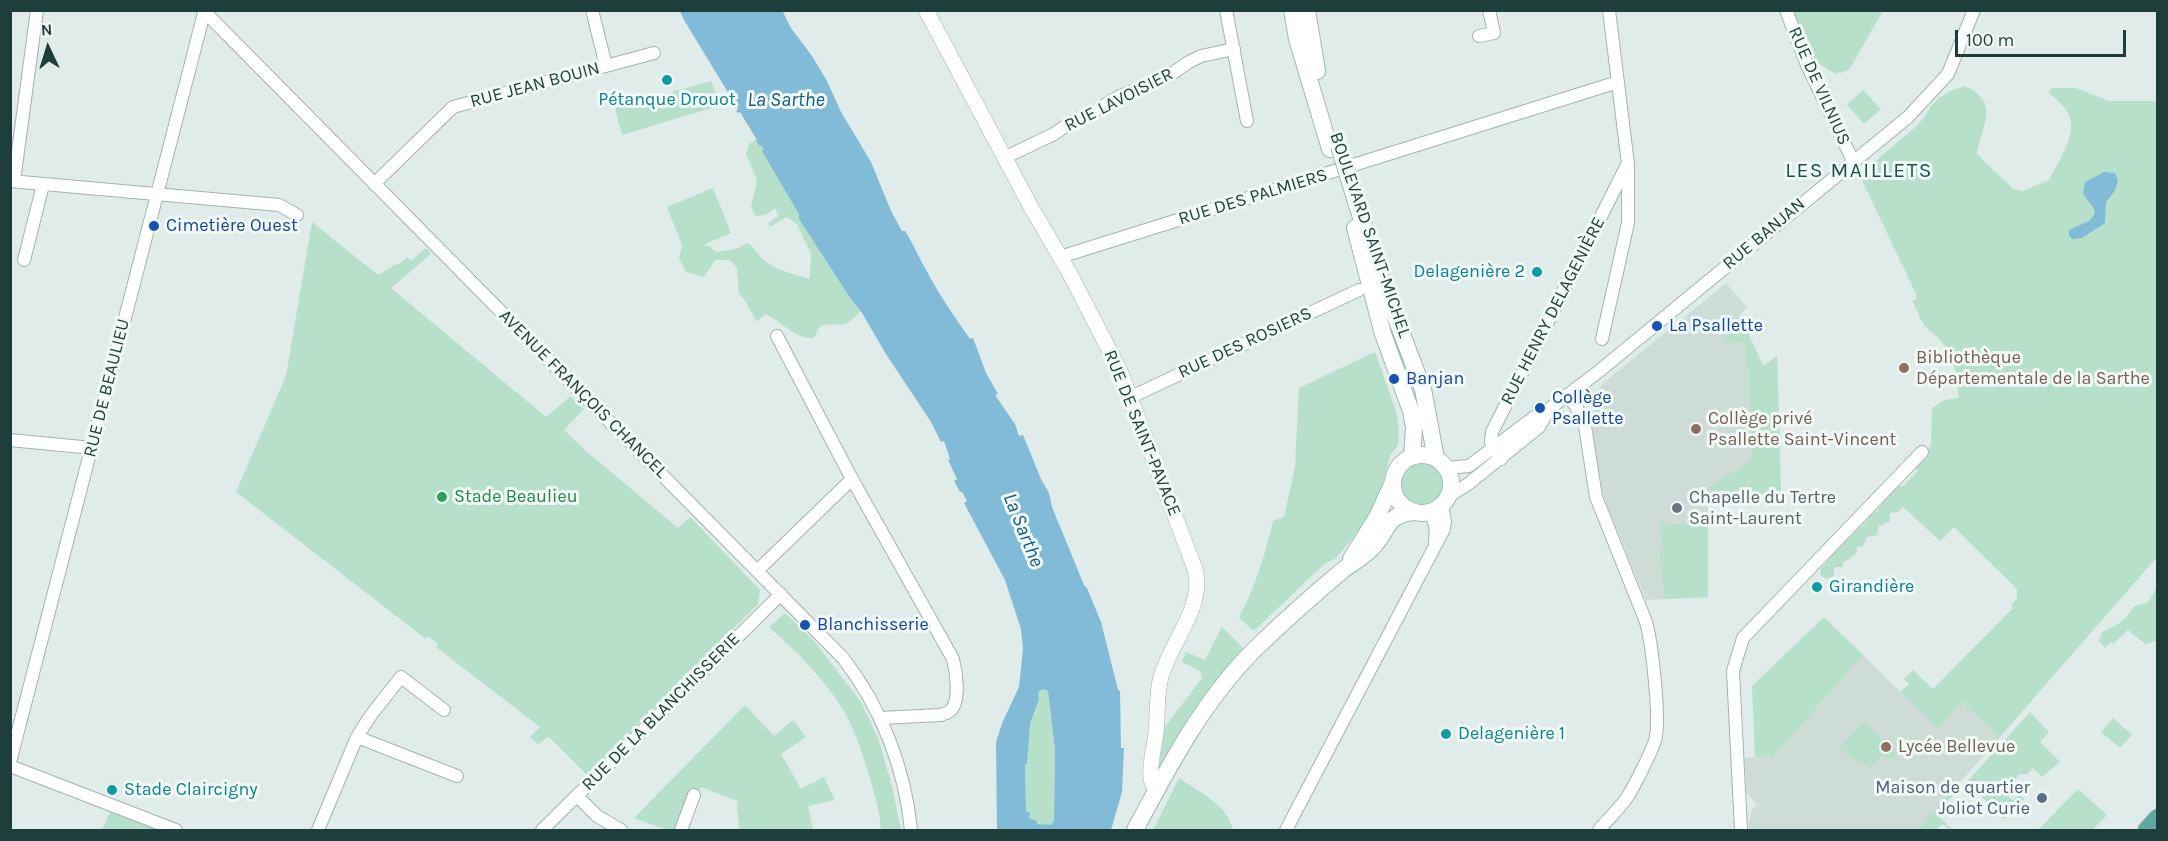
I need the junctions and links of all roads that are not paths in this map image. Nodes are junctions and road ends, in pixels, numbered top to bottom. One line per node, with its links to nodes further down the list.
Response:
1 (37, 10): 22 (street)
2 (592, 10): 15 (street)
3 (927, 10): 19 (street, RUE DE SAINT-PAVACE)
4 (1226, 10): 13 (street)
5 (1292, 10): 18 (main road, BOULEVARD SAINT-MICHEL)
6 (1307, 10): 18 (main road, BOULEVARD SAINT-MICHEL)
7 (1489, 10): 12 (street)
8 (1609, 10): 16 (street)
9 (1786, 10): 20 (street, RUE DE VILNIUS)
10 (1974, 10): 20 (street, RUE BANJAN)
11 (204, 12): 24 (street, AVENUE FRANÇOIS CHANCEL); 25 (street, RUE DE BEAULIEU)
12 (1479, 36)
13 (1234, 49): 17 (street); 19 (street, RUE LAVOISIER)
14 (654, 53): 15 (street, RUE JEAN BOUIN)
15 (606, 66): 24 (street, RUE JEAN BOUIN)
16 (1618, 82): 21 (street); 28 (street, RUE DES PALMIERS)
17 (1247, 121)
18 (1335, 148): 26 (main road, BOULEVARD SAINT-MICHEL)
19 (1006, 157): 28 (street, RUE DE SAINT-PAVACE)
20 (1853, 161): 33 (street, RUE BANJAN)
21 (1628, 164): 32 (street); 38 (street, RUE HENRY DELAGENIÈRE)
22 (12, 181): 23 (street)
23 (43, 184): 25 (street); 29 (street)
24 (374, 184): 44 (street, AVENUE FRANÇOIS CHANCEL)
25 (157, 194): 27 (street); 36 (street, RUE DE BEAULIEU)
26 (1352, 203): 39 (main road, BOULEVARD SAINT-MICHEL); 40 (main road, BOULEVARD SAINT-MICHEL)
27 (297, 215)
28 (1060, 257): 34 (street, RUE DE SAINT-PAVACE)
29 (24, 260)
30 (1359, 290): 34 (street, RUE DES ROSIERS)
31 (777, 336): 41 (street)
32 (1602, 339)
33 (1567, 396): 38 (street, RUE BANJAN); 64 (street)
34 (1131, 397): 52 (street, RUE DE SAINT-PAVACE)
35 (10, 440): 36 (street)
36 (92, 448): 50 (street, RUE DE BEAULIEU)
37 (1922, 452): 65 (street)
38 (1497, 453): 40 (street, RUE BANJAN); 43 (street, RUE BANJAN)
39 (1412, 457): 40 (main road); 42 (main road)
40 (1441, 463): 43 (main road)
41 (852, 479): 44 (street); 48 (street)
42 (1394, 480): 43 (main road); 45 (main road)
43 (1432, 507): 45 (main road); 63 (street)
44 (758, 570): 46 (street, AVENUE FRANÇOIS CHANCEL)
45 (1344, 570): 52 (main road)
46 (781, 594): 48 (street, AVENUE FRANÇOIS CHANCEL); 54 (street, RUE DE LA BLANCHISSERIE)
47 (444, 710): 49 (street)
48 (880, 718): 61 (street, AVENUE FRANÇOIS CHANCEL)
49 (357, 737): 51 (street); 56 (street)
50 (10, 764): 57 (street)
51 (457, 776)
52 (1157, 790): 62 (main road)
53 (694, 795): 60 (street)
54 (577, 796): 58 (street, RUE DE LA BLANCHISSERIE); 59 (street)
55 (2157, 818): 66 (main road)
56 (322, 829)
57 (176, 831)
58 (542, 831)
59 (621, 831)
60 (681, 831)
61 (911, 831)
62 (1136, 831)
63 (1286, 831)
64 (1599, 831)
65 (1741, 831)
66 (2147, 831)

